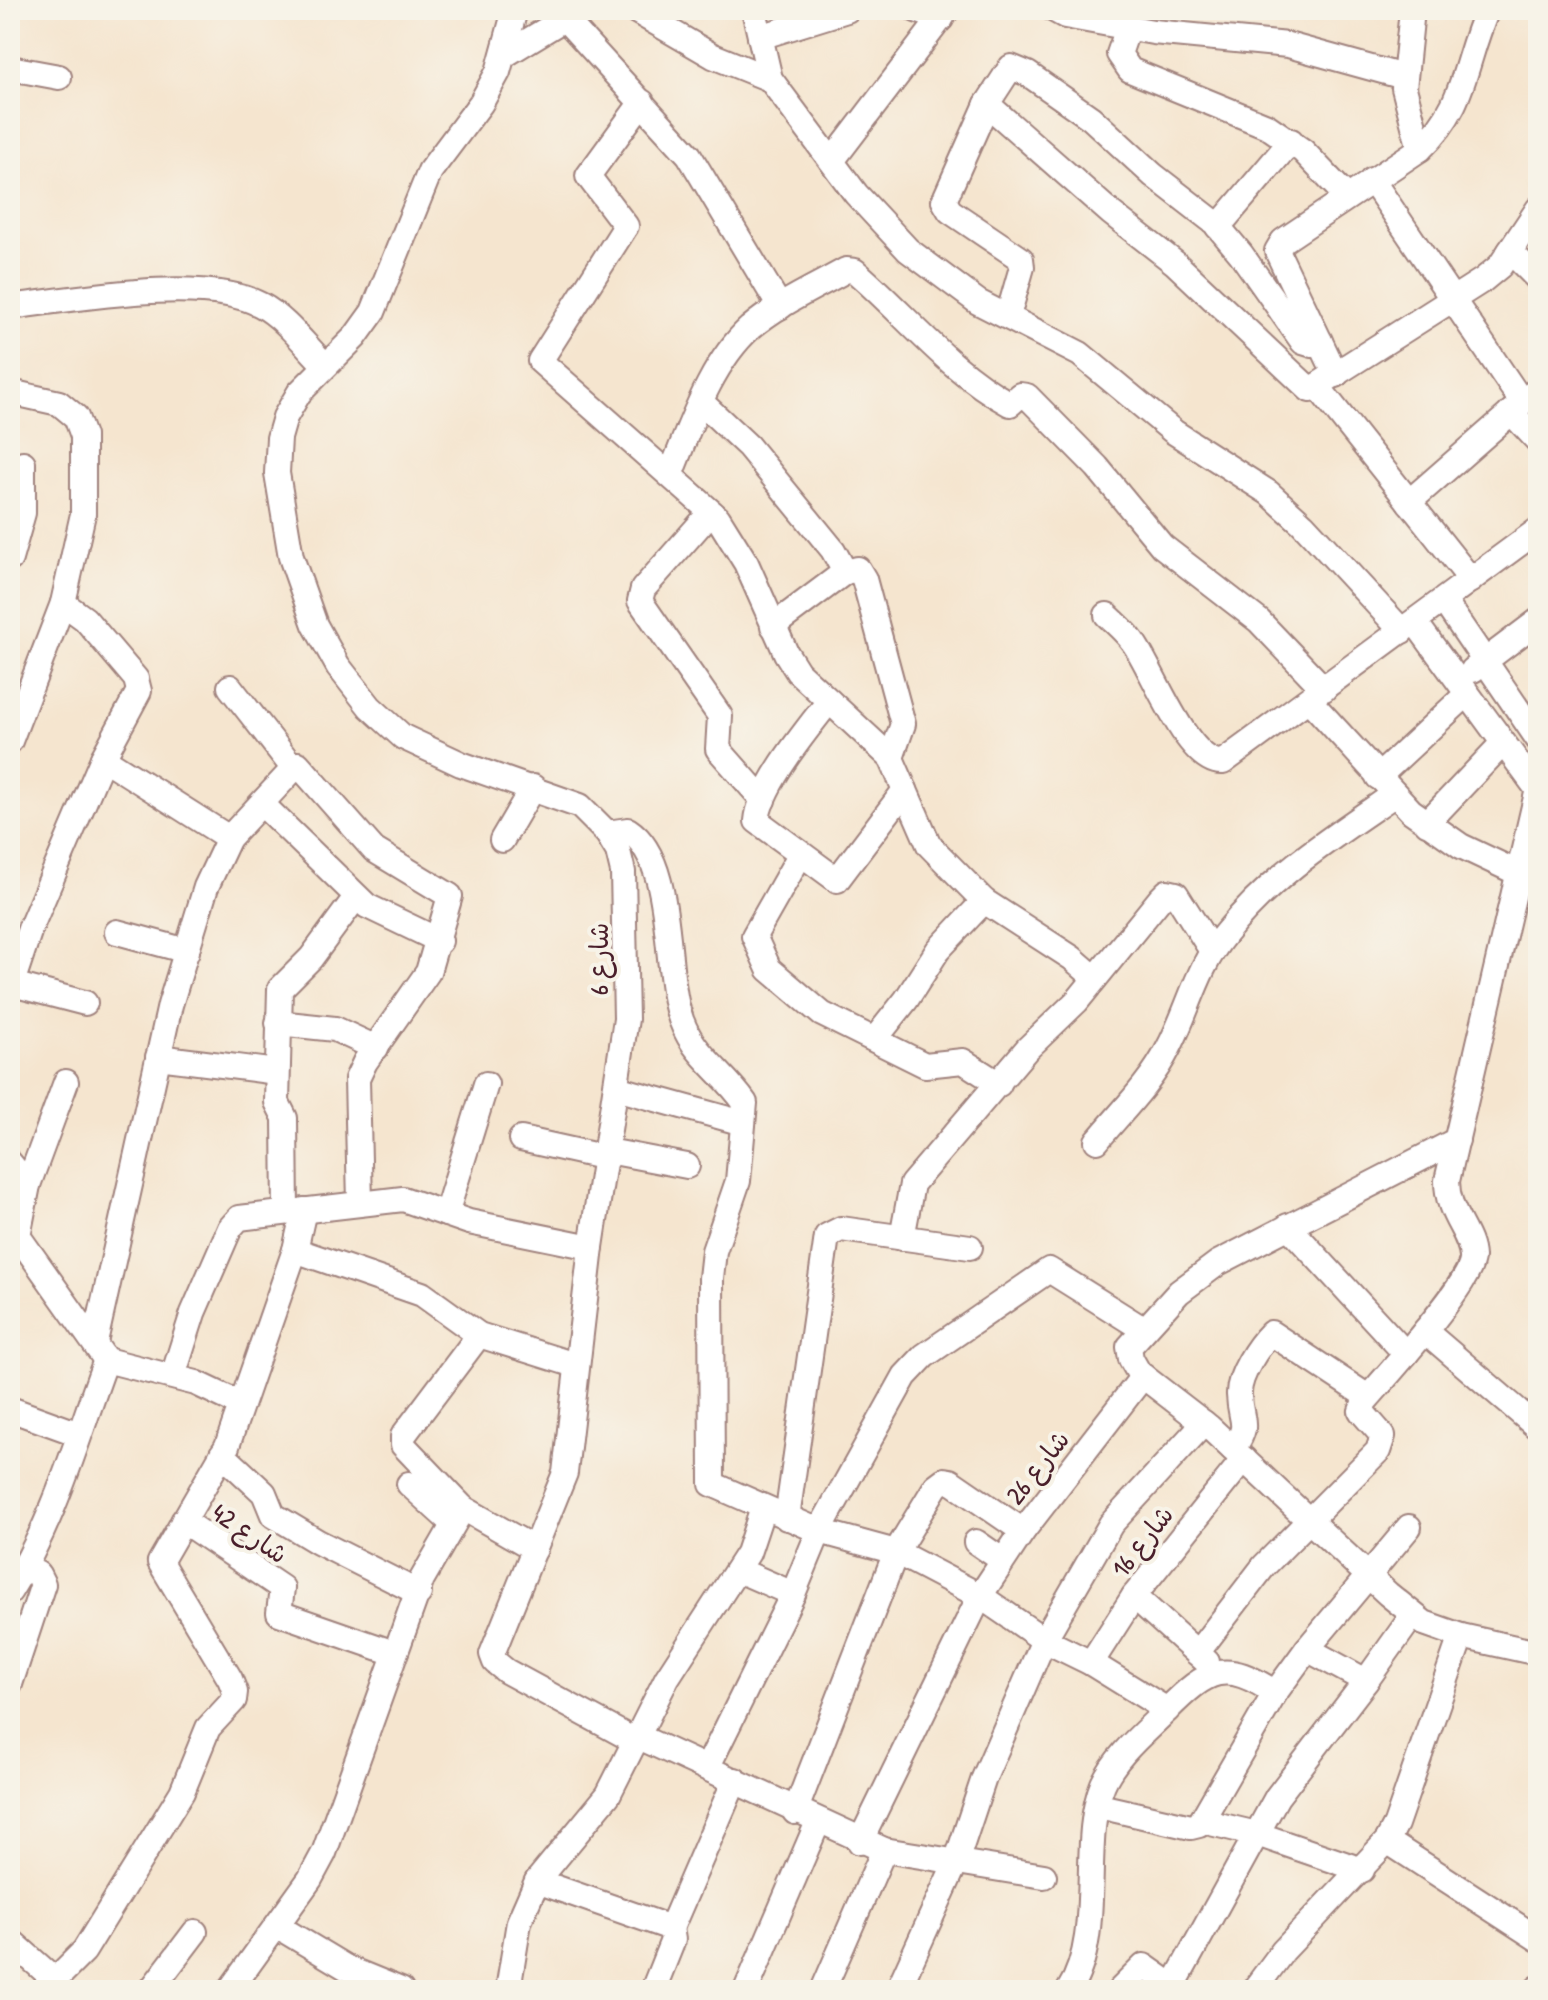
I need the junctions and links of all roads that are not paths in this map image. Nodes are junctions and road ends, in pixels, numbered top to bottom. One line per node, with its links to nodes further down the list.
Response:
1 (515, 10): 13 (street)
2 (634, 10): 17 (street)
3 (754, 10): 12 (street)
4 (847, 10): 12 (street)
5 (916, 10): 10 (street)
6 (1487, 10): 21 (street)
7 (1062, 12): 11 (street)
8 (1406, 13): 16 (street)
9 (572, 14): 13 (street); 18 (street)
10 (944, 14): 22 (street)
11 (1128, 28): 16 (street); 20 (street)
12 (760, 37): 17 (street)
13 (503, 56): 34 (street)
14 (10, 68): 15 (street)
15 (59, 77)
16 (1404, 77): 21 (street)
17 (770, 79): 22 (street)
18 (642, 102): 31 (street); 41 (street)
19 (987, 104): 26 (street); 32 (street); 35 (street)
20 (1291, 141): 24 (street); 26 (street)
21 (1420, 149): 23 (street)
22 (832, 161): 32 (street)
23 (1372, 180): 24 (street); 29 (street)
24 (1347, 197): 33 (street)
25 (1538, 209): 27 (street)
26 (1218, 227): 33 (street)
27 (1510, 251): 28 (street); 29 (street)
28 (1538, 279)
29 (1452, 302): 35 (street); 37 (street)
30 (10, 307): 34 (street)
31 (780, 307): 38 (street); 57 (street)
32 (1008, 316): 53 (street)
33 (1320, 341): 35 (street)
34 (324, 364): 66 (street)
35 (1327, 381): 42 (street)
36 (10, 392): 49 (street)
37 (1524, 401): 39 (street); 42 (street)
38 (701, 402): 41 (street); 46 (street)
39 (1538, 441)
40 (23, 463): 45 (street)
41 (670, 475): 43 (street)
42 (1409, 502): 47 (street)
43 (711, 512): 52 (street); 69 (street)
44 (1538, 531): 47 (street)
45 (13, 543)
46 (845, 572): 52 (street); 63 (street)
47 (1471, 580): 48 (street)
48 (1444, 601): 53 (street); 54 (street)
49 (63, 603): 60 (street); 62 (street)
50 (1107, 615): 57 (street)
51 (1538, 621): 54 (street)
52 (773, 626): 58 (street)
53 (1408, 626): 56 (street); 57 (street)
54 (1485, 661): 56 (street); 59 (street)
55 (230, 687): 64 (street)
56 (1462, 688): 61 (street); 65 (street)
57 (1317, 694): 65 (street)
58 (829, 701): 63 (street); 69 (street)
59 (1538, 739)
60 (10, 741)
61 (1503, 743): 68 (street); 71 (street)
62 (103, 758): 73 (street); 80 (street)
63 (891, 758): 67 (street)
64 (294, 769): 70 (street); 81 (street)
65 (1386, 786): 71 (street); 83 (street)
66 (533, 787): 72 (street); 74 (street)
67 (905, 790): 75 (street); 78 (street)
68 (1538, 790): 76 (street)
69 (763, 800): 75 (street)
70 (262, 804): 73 (street); 77 (street)
71 (1427, 823): 76 (street)
72 (607, 833): 95 (street, شارع 6); 96 (street)
73 (229, 838): 82 (street)
74 (502, 840)
75 (800, 855): 88 (street)
76 (1518, 873): 98 (street)
77 (356, 897): 81 (street); 87 (street)
78 (984, 901): 84 (street); 88 (street)
79 (117, 932): 82 (street)
80 (19, 933): 85 (street)
81 (440, 941): 89 (street)
82 (187, 951): 90 (street)
83 (1212, 951): 84 (street); 99 (street)
84 (1095, 978): 94 (street)
85 (11, 986): 86 (street)
86 (85, 1003)
87 (278, 1023): 89 (street); 91 (street)
88 (875, 1039): 94 (street)
89 (376, 1048): 104 (street)
90 (158, 1057): 91 (street); 116 (street)
91 (277, 1072): 105 (street)
92 (66, 1082): 103 (street)
93 (486, 1084): 106 (street)
94 (999, 1084): 109 (street)
95 (616, 1088): 96 (street); 100 (street, شارع 6)
96 (743, 1123): 130 (street)
97 (521, 1139): 100 (street)
98 (1457, 1140): 107 (street); 114 (street)
99 (1097, 1141)
100 (607, 1154): 102 (street); 110 (street, شارع 6)
101 (10, 1163): 103 (street)
102 (687, 1166)
103 (28, 1185): 108 (street)
104 (360, 1203): 105 (street); 106 (street)
105 (295, 1211): 112 (street); 119 (street)
106 (446, 1214): 110 (street)
107 (1288, 1226): 113 (street); 117 (street)
108 (14, 1237): 116 (street)
109 (902, 1238): 111 (street); 132 (street)
110 (591, 1247): 118 (street, شارع 6)
111 (970, 1247)
112 (295, 1250): 115 (street); 122 (street)
113 (1143, 1329): 120 (street); 136 (street)
114 (1425, 1331): 117 (street); 125 (street)
115 (479, 1335): 118 (street); 131 (street)
116 (100, 1351): 119 (street); 126 (street)
117 (1406, 1354): 121 (street)
118 (575, 1365): 139 (street, شارع 6)
119 (173, 1376): 122 (street)
120 (1143, 1376): 124 (street); 137 (street, شارع 26)
121 (1368, 1397): 128 (street); 134 (street)
122 (240, 1404): 127 (street)
123 (10, 1409): 126 (street)
124 (1204, 1423): 128 (street); 151 (street)
125 (1538, 1428)
126 (79, 1434): 144 (street)
127 (222, 1454): 133 (street); 145 (street)
128 (1238, 1454): 134 (street); 148 (street, شارع 16)
129 (409, 1484): 131 (street)
130 (763, 1508): 132 (street); 142 (street)
131 (458, 1516): 139 (street); 145 (street)
132 (787, 1518): 136 (street)
133 (183, 1521): 153 (street, شارع 42); 182 (street)
134 (1309, 1521): 143 (street); 154 (street)
135 (1409, 1527): 143 (street)
136 (819, 1531): 140 (street); 146 (street)
137 (1023, 1531): 140 (street); 141 (street, شارع 26)
138 (976, 1542): 141 (street)
139 (535, 1549): 162 (street, شارع 6)
140 (896, 1552): 147 (street); 166 (street)
141 (1002, 1560): 147 (street, شارع 26)
142 (738, 1570): 146 (street); 162 (street)
143 (1366, 1574): 149 (street); 152 (street)
144 (15, 1581): 159 (street)
145 (419, 1593): 153 (street)
146 (793, 1594): 163 (street)
147 (980, 1596): 151 (street); 171 (street, شارع 26)
148 (1134, 1596): 154 (street); 156 (street, شارع 16)
149 (1413, 1615): 150 (street); 158 (street)
150 (1461, 1636): 155 (street); 170 (street)
151 (1044, 1640): 156 (street); 173 (street)
152 (1307, 1649): 158 (street); 160 (street)
153 (394, 1653): 177 (street)
154 (1197, 1653): 157 (street)
155 (1538, 1653)
156 (1091, 1663): 161 (street)
157 (1217, 1672): 160 (street); 161 (street)
158 (1366, 1681): 169 (street)
159 (10, 1684)
160 (1275, 1693): 167 (street)
161 (1167, 1710): 165 (street)
162 (636, 1738): 163 (street); 176 (street)
163 (708, 1766): 164 (street)
164 (735, 1780): 166 (street); 178 (street)
165 (1099, 1806): 167 (street); 192 (street)
166 (795, 1812): 168 (street)
167 (1202, 1821): 169 (street)
168 (818, 1822): 171 (street); 189 (street)
169 (1257, 1834): 174 (street); 183 (street)
170 (1387, 1841): 174 (street); 180 (street)
171 (860, 1842): 172 (street)
172 (884, 1850): 173 (street); 190 (street)
173 (956, 1862): 175 (street); 191 (street)
174 (1362, 1870): 194 (street)
175 (1044, 1876)
176 (537, 1881): 178 (street); 187 (street)
177 (277, 1926): 185 (street); 186 (street)
178 (671, 1928): 188 (street)
179 (195, 1932): 184 (street)
180 (1538, 1939)
181 (10, 1940): 182 (street)
182 (50, 1985)
183 (1176, 1988): 193 (street)
184 (151, 1990)
185 (230, 1990)
186 (401, 1990)
187 (508, 1990)
188 (653, 1990)
189 (746, 1990)
190 (823, 1990)
191 (898, 1990)
192 (1069, 1990)
193 (1120, 1990)
194 (1254, 1990)

